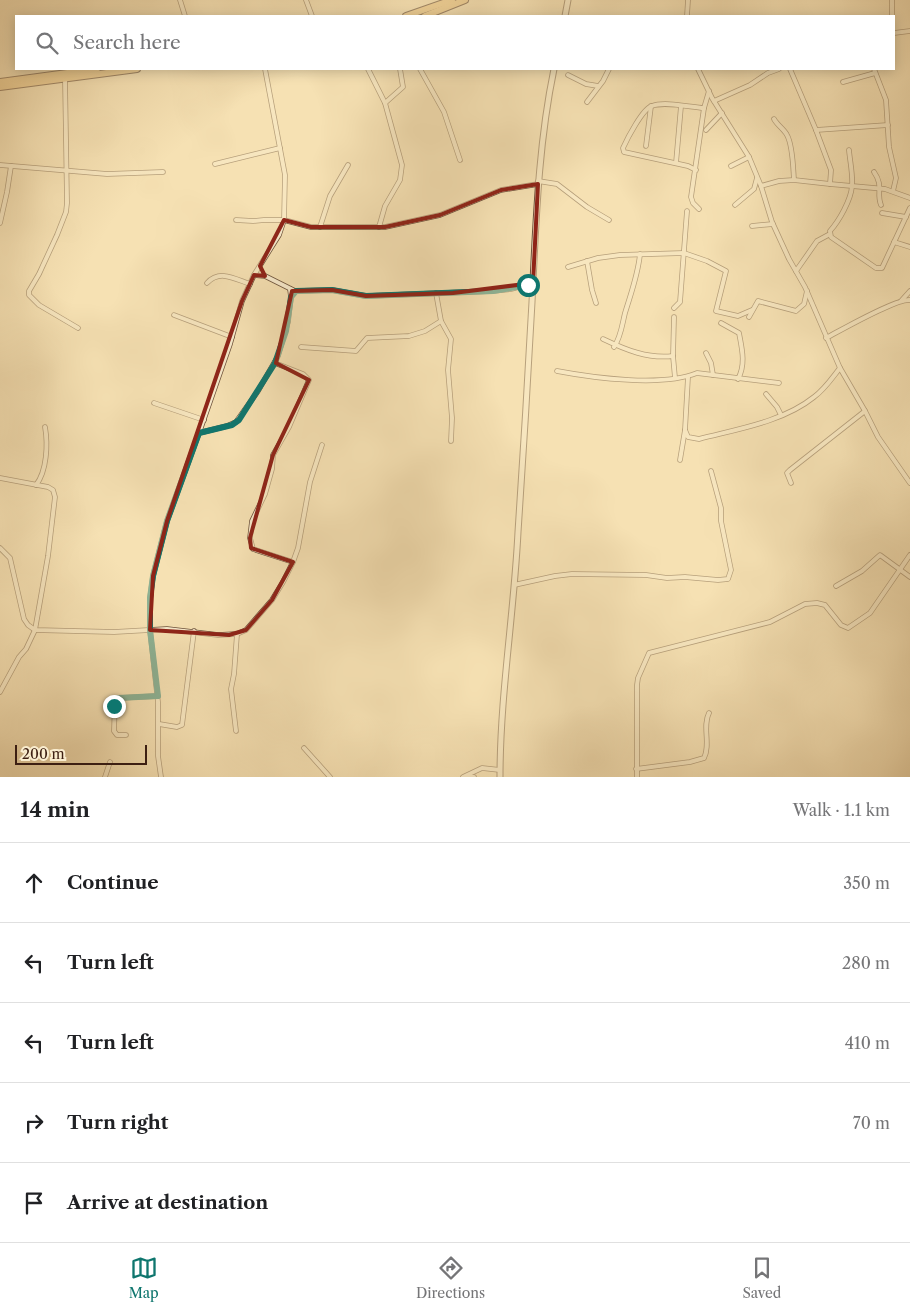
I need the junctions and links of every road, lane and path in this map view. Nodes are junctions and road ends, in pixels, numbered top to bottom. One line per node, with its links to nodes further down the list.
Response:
1 (180, 0): 9 (street)
2 (306, 0): 10 (street)
3 (452, 0): 8 (main road)
4 (465, 0): 8 (main road)
5 (568, 0): 12 (street)
6 (688, 0): 13 (street)
7 (892, 0): 14 (street)
8 (434, 9): 11 (main road)
9 (185, 15)
10 (312, 15)
11 (410, 15)
12 (565, 15)
13 (687, 15)
14 (892, 15)
15 (910, 31): 16 (street)
16 (895, 33)
17 (90, 70): 31 (main road)
18 (130, 70): 30 (main road)
19 (264, 70): 48 (street)
20 (368, 70): 38 (street)
21 (400, 70): 38 (street)
22 (421, 70): 51 (street)
23 (554, 70): 64 (street)
24 (608, 70): 33 (street)
25 (698, 70): 35 (street)
26 (776, 70): 36 (street)
27 (790, 70): 46 (street)
28 (874, 71): 32 (street); 44 (street)
29 (568, 75): 33 (street)
30 (65, 78): 34 (main road); 59 (street)
31 (0, 82)
32 (843, 82)
33 (599, 86): 37 (street)
34 (0, 87)
35 (709, 91): 36 (street); 41 (street)
36 (714, 101): 42 (street)
37 (587, 102)
38 (385, 103): 85 (street)
39 (651, 106): 40 (street); 47 (street); 53 (street)
40 (681, 106): 41 (street); 53 (street)
41 (704, 108): 58 (street)
42 (722, 113): 45 (street); 50 (street)
43 (774, 119): 63 (street)
44 (888, 125): 46 (street); 69 (street)
45 (706, 130)
46 (816, 130): 65 (street)
47 (646, 146)
48 (280, 148): 52 (street); 79 (street)
49 (849, 150): 67 (street)
50 (749, 157): 57 (street); 62 (street)
51 (460, 160)
52 (215, 164)
53 (676, 164): 58 (street)
54 (0, 165): 56 (street)
55 (348, 165): 84 (street)
56 (10, 166): 59 (street); 81 (street)
57 (731, 166)
58 (696, 170): 74 (street)
59 (66, 172): 60 (street); 116 (street)
60 (163, 172)
61 (874, 172): 68 (street)
62 (757, 178): 66 (street); 71 (street)
63 (794, 180): 65 (street); 66 (street)
64 (538, 183): 80 (street); 85 (street); 99 (street)
65 (830, 184): 67 (street)
66 (761, 186): 82 (street)
67 (852, 186): 68 (street); 86 (street)
68 (881, 189): 69 (street); 72 (street)
69 (893, 191): 70 (street)
70 (910, 198)
71 (735, 205)
72 (882, 205)
73 (910, 208): 77 (street)
74 (699, 209)
75 (687, 211): 89 (street)
76 (882, 213): 77 (street)
77 (906, 217): 87 (street)
78 (236, 220): 79 (street)
79 (284, 220): 84 (street); 92 (street)
80 (609, 220)
81 (0, 223)
82 (774, 224): 83 (street); 94 (street)
83 (752, 226)
84 (320, 227): 85 (street)
85 (378, 227)
86 (830, 234): 87 (street); 94 (street)
87 (894, 242): 88 (street)
88 (910, 247)
89 (684, 253): 90 (street); 109 (street); 110 (street)
90 (640, 254): 91 (street); 120 (street)
91 (587, 261): 93 (street); 108 (street)
92 (260, 266): 95 (street); 96 (street)
93 (568, 267)
94 (796, 271): 102 (street)
95 (254, 276): 96 (street); 98 (street)
96 (265, 276): 100 (street)
97 (207, 283): 98 (street)
98 (250, 284): 117 (street)
99 (533, 284): 104 (street); 155 (street)
100 (290, 289): 101 (street); 105 (street)
101 (296, 291): 104 (street); 105 (street)
102 (807, 291): 110 (street); 118 (street)
103 (910, 291): 107 (street)
104 (436, 293): 114 (street)
105 (291, 297): 124 (street)
106 (910, 300): 107 (street)
107 (901, 301): 118 (street)
108 (596, 303)
109 (674, 308)
110 (752, 310): 113 (street)
111 (174, 315): 117 (street)
112 (674, 317): 123 (street)
113 (749, 317)
114 (440, 320): 121 (street); 140 (street)
115 (721, 322): 130 (street)
116 (78, 328)
117 (232, 337): 136 (street)
118 (826, 338): 125 (street)
119 (603, 339): 120 (street)
120 (615, 346): 123 (street)
121 (301, 347)
122 (706, 353): 127 (street)
123 (673, 356): 129 (street)
124 (275, 363): 139 (street); 152 (street)
125 (840, 368): 134 (street); 135 (street)
126 (557, 372): 129 (street)
127 (713, 374): 128 (street); 130 (street)
128 (688, 377): 129 (street); 138 (street)
129 (675, 378)
130 (738, 378): 131 (street)
131 (779, 383)
132 (766, 394): 135 (street)
133 (154, 403): 136 (street)
134 (865, 411): 146 (street); 147 (street)
135 (781, 415): 138 (street)
136 (204, 420): 139 (street)
137 (45, 427): 145 (street)
138 (685, 430): 142 (street)
139 (199, 433): 158 (street)
140 (451, 441)
141 (322, 445): 152 (street)
142 (680, 460)
143 (711, 471): 155 (street)
144 (0, 478): 148 (street)
145 (40, 480): 148 (street); 149 (street)
146 (790, 483)
147 (910, 483)
148 (36, 485): 149 (street)
149 (42, 486): 157 (street)
150 (0, 548): 157 (street)
151 (910, 555): 153 (street)
152 (293, 562): 160 (street)
153 (901, 569): 154 (street); 156 (street); 169 (street)
154 (910, 577)
155 (514, 585): 170 (street)
156 (836, 586)
157 (35, 630): 158 (street); 161 (street)
158 (150, 630): 159 (street); 162 (street)
159 (194, 631): 160 (street); 164 (street)
160 (237, 634): 165 (street)
161 (0, 692)
162 (158, 696): 164 (street); 166 (street)
163 (709, 712): 169 (street)
164 (159, 724): 172 (street)
165 (236, 731)
166 (126, 735)
167 (304, 748): 173 (street)
168 (110, 762): 171 (street)
169 (636, 768): 177 (street)
170 (500, 775): 174 (street); 176 (street)
171 (105, 777)
172 (161, 777)
173 (330, 777)
174 (464, 777): 175 (street)
175 (474, 777)
176 (505, 777)
177 (636, 777)

